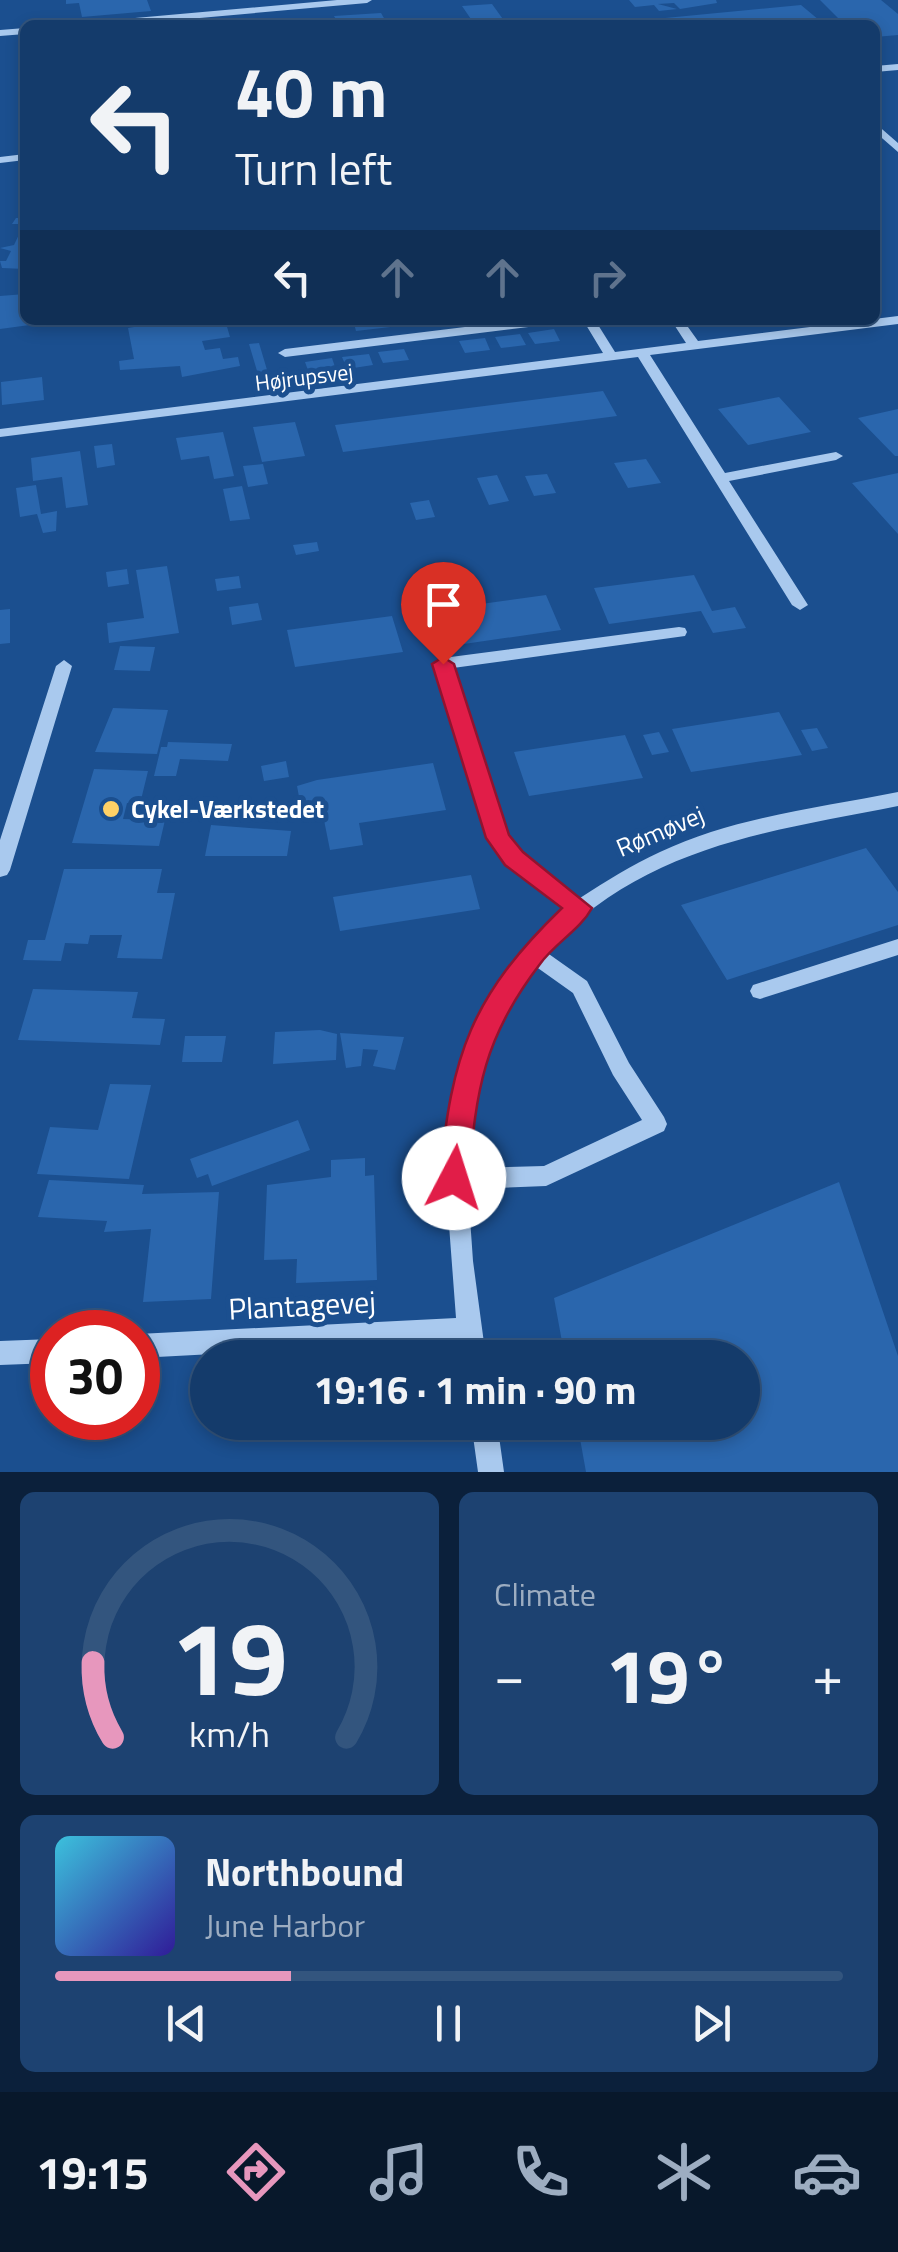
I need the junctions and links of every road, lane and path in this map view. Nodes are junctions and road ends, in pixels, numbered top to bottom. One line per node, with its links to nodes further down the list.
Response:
1 (367, 0): 2 (street)
2 (145, 20)
3 (880, 131): 4 (street)
4 (898, 149)
5 (512, 325): 10 (street, Højrupsvej)
6 (592, 325): 12 (street)
7 (681, 325): 9 (street)
8 (822, 325): 9 (street, Højrupsvej)
9 (696, 347): 11 (street, Højrupsvej)
10 (285, 353)
11 (644, 354): 12 (street, Højrupsvej); 15 (street)
12 (612, 358): 13 (street, Højrupsvej)
13 (0, 433)
14 (836, 456): 15 (street)
15 (720, 478): 16 (street)
16 (800, 605)
17 (679, 632): 21 (street)
18 (64, 666): 20 (street)
19 (898, 799): 21 (street, Rømøvej)
20 (0, 870)
21 (579, 908): 23 (street, Rømøvej)
22 (898, 946): 24 (street)
23 (532, 953): 25 (street, Rømøvej); 25 (street)
24 (760, 991)
25 (454, 1178): 26 (street, Rømøvej)
26 (470, 1329): 27 (street, Rømøvej); 28 (street, Plantagevej)
27 (472, 1340)
28 (160, 1345)
29 (30, 1352): 30 (street)
30 (0, 1354)
31 (487, 1440): 32 (street)
32 (491, 1472)

